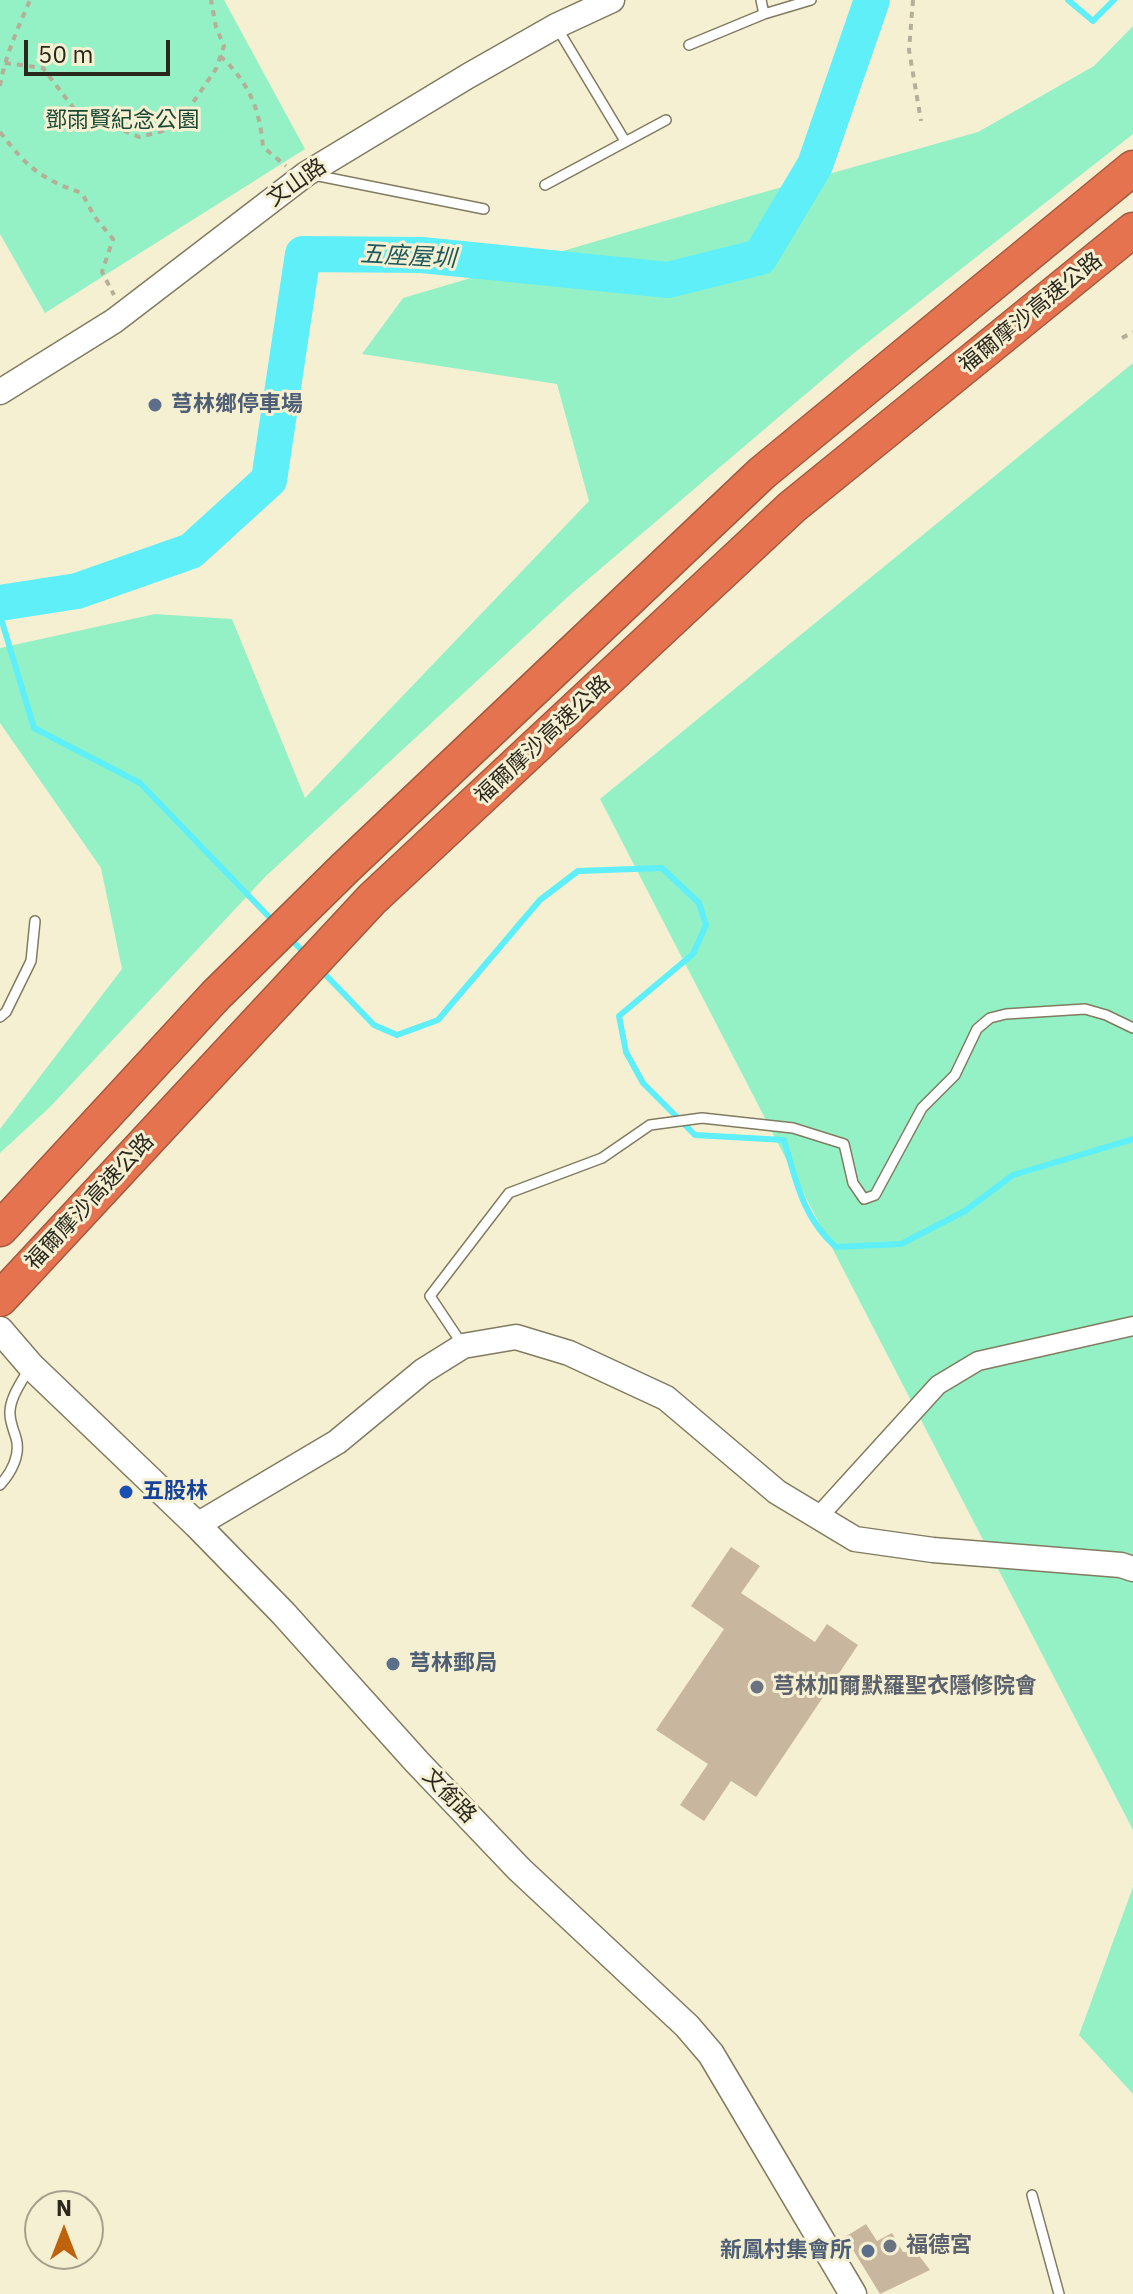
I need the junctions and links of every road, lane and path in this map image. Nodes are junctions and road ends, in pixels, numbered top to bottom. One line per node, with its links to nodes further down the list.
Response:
1 (30, 0): 11 (path)
2 (211, 0): 10 (path)
3 (612, 0): 8 (street, 文山路)
4 (761, 0): 7 (lane)
5 (811, 0): 7 (lane)
6 (913, 0): 14 (path)
7 (764, 14): 9 (lane)
8 (561, 20): 16 (lane); 18 (street, 文山路)
9 (689, 45)
10 (220, 56): 11 (path); 18 (path)
11 (5, 63): 12 (path)
12 (0, 86)
13 (666, 120): 16 (lane)
14 (921, 121)
15 (0, 132): 22 (path)
16 (625, 141): 19 (lane)
17 (1133, 168): 29 (highway, 福爾摩沙高速公路)
18 (306, 174): 20 (lane); 22 (street, 文山路)
19 (545, 185)
20 (484, 209)
21 (1133, 230): 30 (highway, 福爾摩沙高速公路)
22 (123, 314): 25 (street, 文山路)
23 (1133, 332): 24 (path)
24 (1122, 338)
25 (0, 392)
26 (35, 921): 27 (lane)
27 (0, 1017)
28 (1133, 1028): 33 (lane)
29 (0, 1229)
30 (10, 1289)
31 (1133, 1326): 36 (street)
32 (0, 1330): 34 (main road, 文銜路)
33 (463, 1346): 36 (street); 37 (street)
34 (31, 1366): 35 (lane); 37 (main road, 文銜路)
35 (0, 1485)
36 (818, 1517): 38 (street)
37 (197, 1525): 40 (main road, 文銜路)
38 (1133, 1569)
39 (1032, 2195): 41 (lane)
40 (853, 2294)
41 (1059, 2294)

